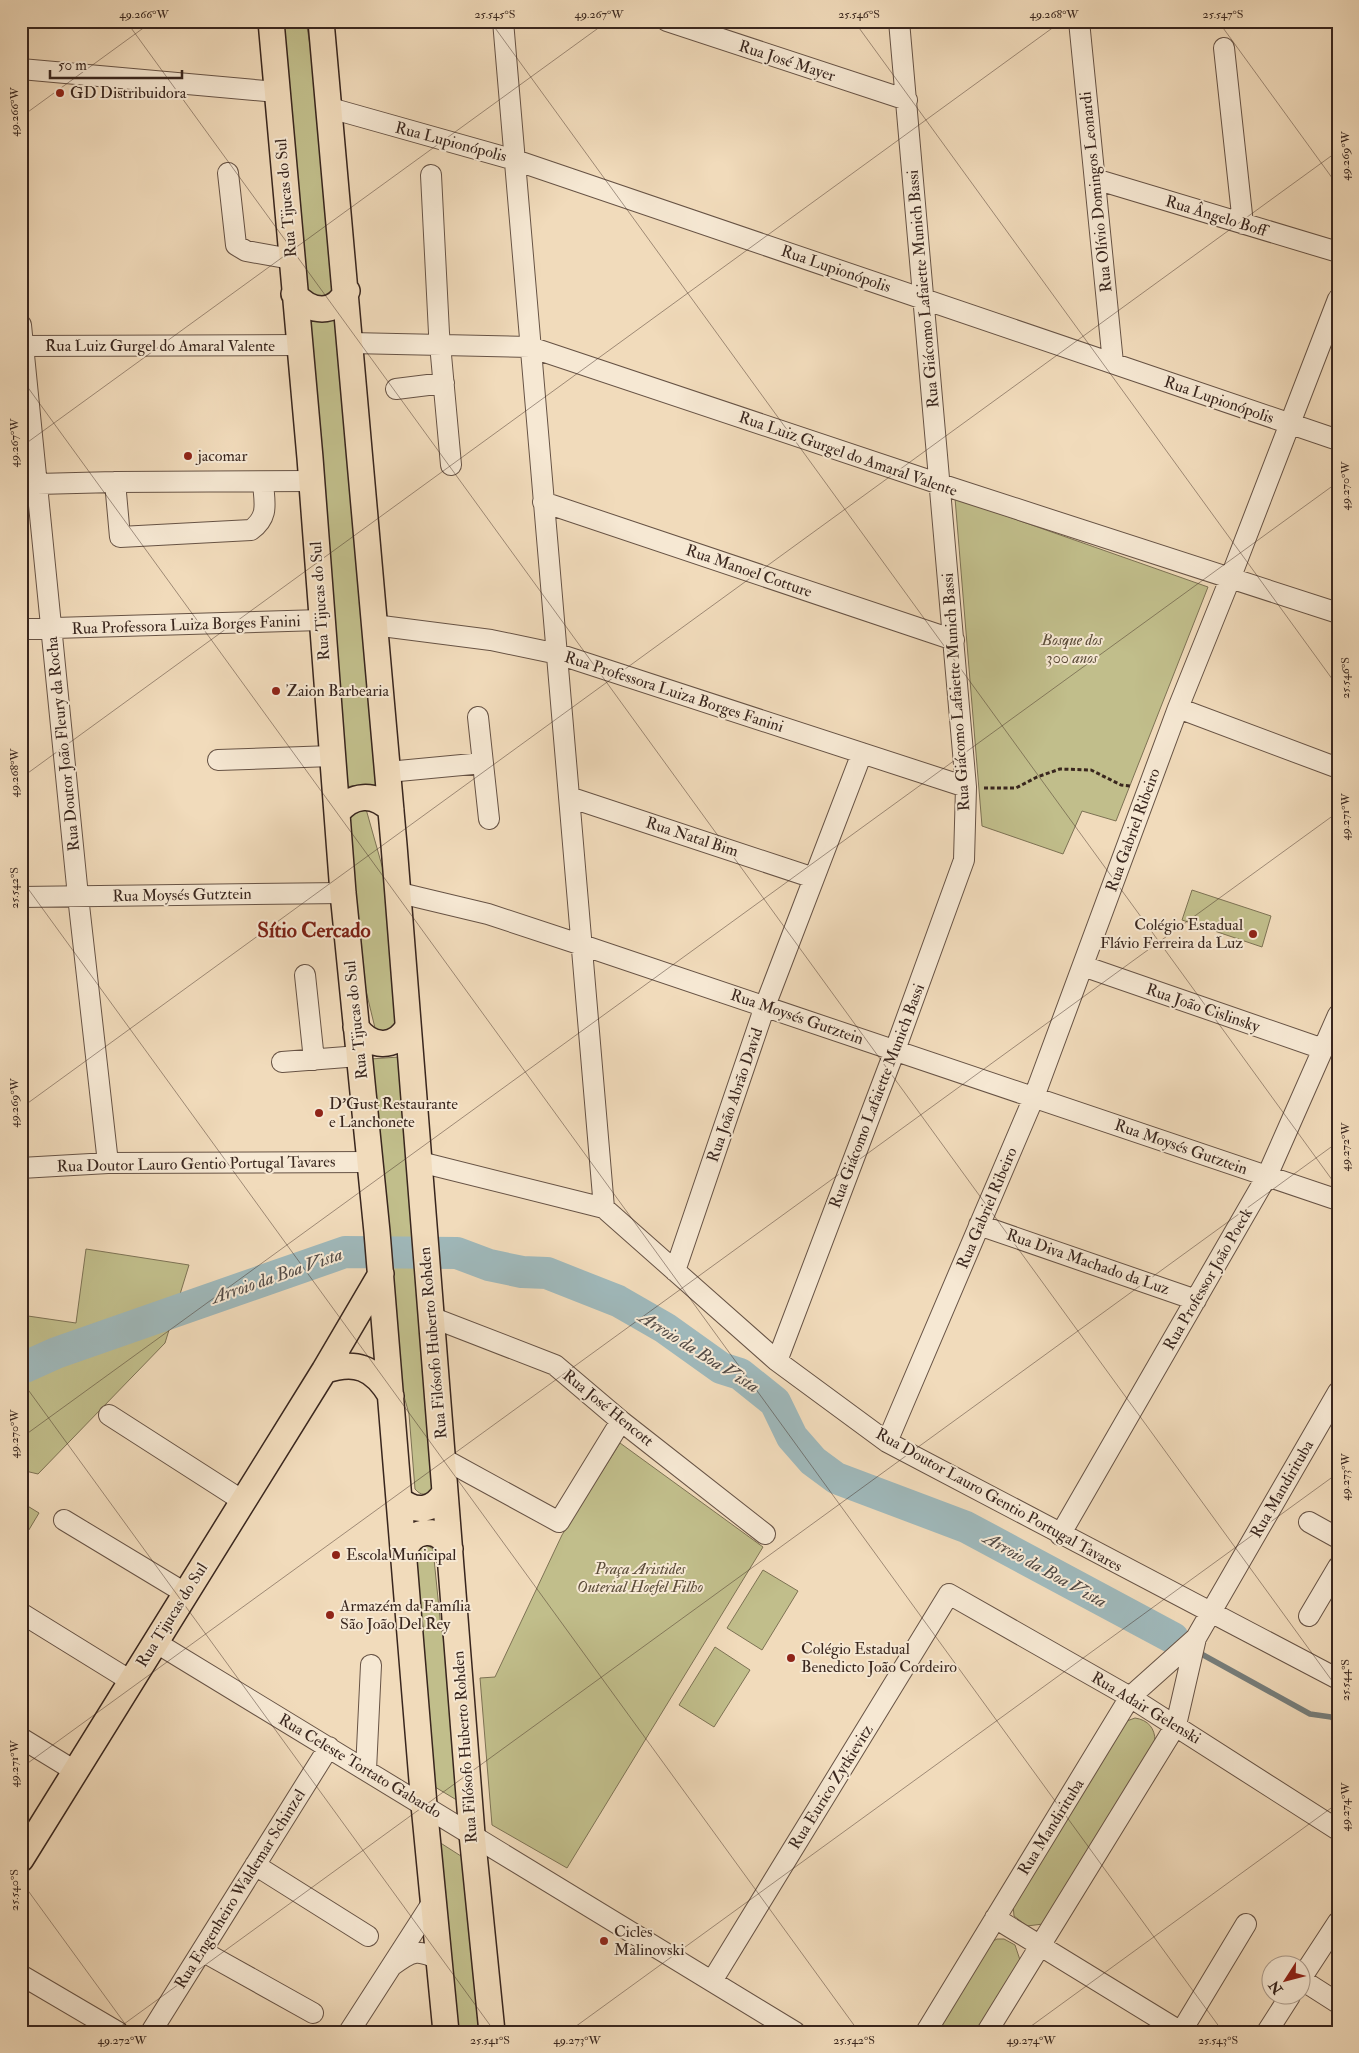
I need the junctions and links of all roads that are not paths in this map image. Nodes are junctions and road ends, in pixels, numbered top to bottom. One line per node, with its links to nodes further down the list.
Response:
1 (271, 21): 9 (main road, Rua Tijucas do Sul)
2 (321, 21): 11 (main road)
3 (503, 21): 12 (street)
4 (668, 21): 10 (street, Rua José Mayer)
5 (899, 21): 10 (street, Rua Giácomo Lafaiette Munich Bassi)
6 (1080, 21): 15 (street, Rua Olívio Domingos Leonardi)
7 (1224, 48): 16 (street)
8 (21, 69): 9 (street)
9 (277, 92): 18 (main road, Rua Tijucas do Sul)
10 (907, 100): 22 (street, Rua Giácomo Lafaiette Munich Bassi)
11 (330, 108): 12 (street, Rua Lupionópolis); 19 (main road)
12 (515, 160): 22 (street, Rua Lupionópolis); 28 (street)
13 (228, 173): 18 (street)
14 (431, 174): 26 (street)
15 (1095, 179): 16 (street, Rua Ângelo Boff); 29 (street, Rua Olívio Domingos Leonardi)
16 (1243, 224): 17 (street, Rua Ângelo Boff)
17 (1338, 252)
18 (291, 259): 20 (main road, Rua Tijucas do Sul)
19 (347, 291): 20 (main road); 24 (main road)
20 (294, 294): 25 (main road, Rua Tijucas do Sul)
21 (1338, 298): 32 (street, Rua Gabriel Ribeiro)
22 (925, 299): 29 (street, Rua Lupionópolis); 39 (street, Rua Giácomo Lafaiette Munich Bassi)
23 (21, 325): 27 (street, Rua Doutor João Fleury da Rocha)
24 (351, 343): 26 (street, Rua Luiz Gurgel do Amaral Valente); 44 (main road)
25 (298, 345): 27 (street, Rua Luiz Gurgel do Amaral Valente); 35 (main road, Rua Tijucas do Sul)
26 (440, 345): 28 (street, Rua Luiz Gurgel do Amaral Valente); 30 (street)
27 (22, 346): 38 (street, Rua Doutor João Fleury da Rocha)
28 (530, 346): 39 (street, Rua Luiz Gurgel do Amaral Valente); 40 (street)
29 (1113, 363): 32 (street, Rua Lupionópolis)
30 (444, 383): 31 (street); 34 (street)
31 (396, 389)
32 (1289, 424): 33 (street, Rua Lupionópolis); 41 (street, Rua Gabriel Ribeiro)
33 (1338, 440)
34 (451, 465)
35 (311, 481): 37 (street); 43 (main road, Rua Tijucas do Sul)
36 (115, 482): 37 (street); 37 (street); 38 (street)
37 (263, 482)
38 (37, 484): 46 (street, Rua Doutor João Fleury da Rocha)
39 (940, 484): 41 (street, Rua Luiz Gurgel do Amaral Valente); 47 (street, Rua Giácomo Lafaiette Munich Bassi)
40 (543, 502): 47 (street, Rua Manoel Cotture); 48 (street)
41 (1230, 579): 42 (street, Rua Luiz Gurgel do Amaral Valente); 49 (street, Rua Gabriel Ribeiro)
42 (1338, 613)
43 (321, 620): 46 (street, Rua Professora Luiza Borges Fanini); 52 (main road, Rua Tijucas do Sul)
44 (374, 625): 48 (street, Rua Professora Luiza Borges Fanini); 56 (main road)
45 (21, 629): 46 (street, Rua Professora Luiza Borges Fanini)
46 (52, 629): 65 (street, Rua Doutor João Fleury da Rocha)
47 (954, 640): 57 (street, Rua Giácomo Lafaiette Munich Bassi)
48 (558, 654): 51 (street, Rua Professora Luiza Borges Fanini); 58 (street)
49 (1178, 708): 55 (street); 68 (street, Rua Gabriel Ribeiro)
50 (478, 717): 54 (street)
51 (862, 753): 57 (street, Rua Professora Luiza Borges Fanini); 62 (street, Rua João Abrão David)
52 (332, 756): 53 (street); 60 (main road, Rua Tijucas do Sul)
53 (218, 760)
54 (483, 763): 56 (street); 61 (street)
55 (1338, 768)
56 (388, 772): 59 (main road)
57 (966, 788): 75 (street, Rua Giácomo Lafaiette Munich Bassi)
58 (570, 797): 62 (street, Rua Natal Bim); 67 (street)
59 (391, 810): 60 (main road); 63 (main road)
60 (337, 813): 64 (main road, Rua Tijucas do Sul)
61 (489, 820)
62 (814, 878): 70 (street, Rua João Abrão David)
63 (396, 892): 67 (street, Rua Moysés Gutztein); 73 (main road)
64 (343, 893): 65 (street, Rua Moysés Gutztein); 72 (main road, Rua Tijucas do Sul)
65 (78, 896): 66 (street, Rua Moysés Gutztein); 82 (street, Rua Doutor João Fleury da Rocha)
66 (21, 897)
67 (582, 945): 70 (street, Rua Moysés Gutztein); 86 (street)
68 (1083, 966): 74 (street, Rua João Cislinsky); 79 (street, Rua Gabriel Ribeiro)
69 (305, 975): 77 (street)
70 (765, 1006): 75 (street, Rua Moysés Gutztein); 88 (street, Rua João Abrão David)
71 (1338, 1015): 74 (street, Rua Professor João Poeck)
72 (356, 1027): 73 (main road); 76 (main road, Rua Tijucas do Sul)
73 (408, 1027): 81 (main road)
74 (1323, 1049): 84 (street, Rua Professor João Poeck)
75 (895, 1050): 79 (street, Rua Moysés Gutztein); 92 (street, Rua Giácomo Lafaiette Munich Bassi)
76 (359, 1056): 77 (street); 80 (main road, Rua Tijucas do Sul)
77 (314, 1060): 78 (street)
78 (282, 1062)
79 (1034, 1097): 84 (street, Rua Moysés Gutztein); 87 (street, Rua Gabriel Ribeiro)
80 (370, 1162): 82 (street, Rua Doutor Lauro Gentio Portugal Tavares); 89 (main road, Rua Tijucas do Sul)
81 (420, 1162): 86 (street, Rua Doutor Lauro Gentio Portugal Tavares); 91 (main road, Rua Filósofo Huberto Rohden)
82 (108, 1163): 83 (street, Rua Doutor Lauro Gentio Portugal Tavares)
83 (21, 1168)
84 (1267, 1176): 85 (street, Rua Moysés Gutztein); 90 (street, Rua Professor João Poeck)
85 (1338, 1200)
86 (604, 1208): 88 (street, Rua Doutor Lauro Gentio Portugal Tavares)
87 (979, 1225): 90 (street, Rua Diva Machado da Luz); 98 (street, Rua Gabriel Ribeiro)
88 (675, 1271): 92 (street, Rua Doutor Lauro Gentio Portugal Tavares)
89 (380, 1273): 93 (main road, Rua Tijucas do Sul); 94 (main road)
90 (1196, 1300): 106 (street, Rua Professor João Poeck)
91 (431, 1317): 97 (street, Rua José Hencott); 99 (main road, Rua Filósofo Huberto Rohden)
92 (777, 1361): 98 (street, Rua Doutor Lauro Gentio Portugal Tavares)
93 (324, 1371): 94 (main road); 102 (main road, Rua Tijucas do Sul)
94 (391, 1396): 101 (main road)
95 (1335, 1403): 113 (street, Rua Mandirituba)
96 (109, 1414): 102 (street)
97 (621, 1421): 99 (street); 105 (street, Rua José Hencott)
98 (887, 1442): 106 (street, Rua Doutor Lauro Gentio Portugal Tavares)
99 (442, 1458): 100 (main road, Rua Filósofo Huberto Rohden)
100 (445, 1492): 101 (main road); 108 (main road, Rua Filósofo Huberto Rohden)
101 (399, 1499): 109 (main road)
102 (244, 1501): 111 (main road, Rua Tijucas do Sul)
103 (64, 1520): 111 (street)
104 (1309, 1522): 107 (street)
105 (765, 1534)
106 (1060, 1535): 113 (street, Rua Doutor Lauro Gentio Portugal Tavares)
107 (1338, 1538)
108 (450, 1549): 109 (main road); 129 (main road, Rua Filósofo Huberto Rohden)
109 (404, 1553): 127 (main road)
110 (1338, 1567): 115 (street)
111 (185, 1593): 117 (main road, Rua Tijucas do Sul)
112 (949, 1594): 121 (street, Rua Adair Gelenski); 143 (street, Rua Eurico Zytkievitz)
113 (1211, 1613): 116 (street, Rua Mandirituba); 119 (street, Rua Doutor Lauro Gentio Portugal Tavares)
114 (21, 1614): 120 (street)
115 (1309, 1616)
116 (1196, 1638): 121 (street, Rua Mandirituba); 122 (street, Rua Mandirituba)
117 (155, 1642): 120 (main road, Rua Tijucas do Sul); 124 (street, Rua Celeste Tortato Gabardo)
118 (371, 1666): 125 (street)
119 (1338, 1679)
120 (131, 1681): 126 (main road, Rua Tijucas do Sul)
121 (1130, 1697): 122 (street, Rua Adair Gelenski); 133 (street, Rua Mandirituba)
122 (1176, 1725): 128 (street, Rua Adair Gelenski); 137 (street, Rua Mandirituba)
123 (21, 1738): 126 (street)
124 (329, 1747): 125 (street, Rua Celeste Tortato Gabardo); 131 (street, Rua Engenheiro Waldemar Schinzel)
125 (366, 1770): 127 (street, Rua Celeste Tortato Gabardo)
126 (76, 1771): 130 (main road, Rua Tijucas do Sul)
127 (424, 1805): 129 (street, Rua Celeste Tortato Gabardo); 132 (main road)
128 (1338, 1830)
129 (472, 1834): 143 (street, Rua Celeste Tortato Gabardo); 152 (main road, Rua Filósofo Huberto Rohden)
130 (21, 1859)
131 (256, 1865): 136 (street); 138 (street, Rua Engenheiro Waldemar Schinzel)
132 (434, 1900): 139 (main road); 141 (street)
133 (995, 1918): 137 (street); 154 (street, Rua Mandirituba)
134 (1338, 1922): 140 (street)
135 (1246, 1924): 137 (street)
136 (368, 1936)
137 (1040, 1946): 155 (street, Rua Mandirituba)
138 (202, 1951): 147 (street); 149 (street, Rua Engenheiro Waldemar Schinzel)
139 (440, 1960): 141 (street); 151 (main road)
140 (1312, 1962)
141 (388, 1969): 150 (street)
142 (21, 1975): 148 (street)
143 (712, 1981): 153 (street, Rua Celeste Tortato Gabardo)
144 (1312, 1985): 145 (street)
145 (1338, 2003)
146 (1284, 2006): 156 (street)
147 (313, 2013)
148 (118, 2032)
149 (152, 2032)
150 (349, 2032)
151 (446, 2032)
152 (492, 2032)
153 (795, 2032)
154 (926, 2032)
155 (987, 2032)
156 (1267, 2032)

